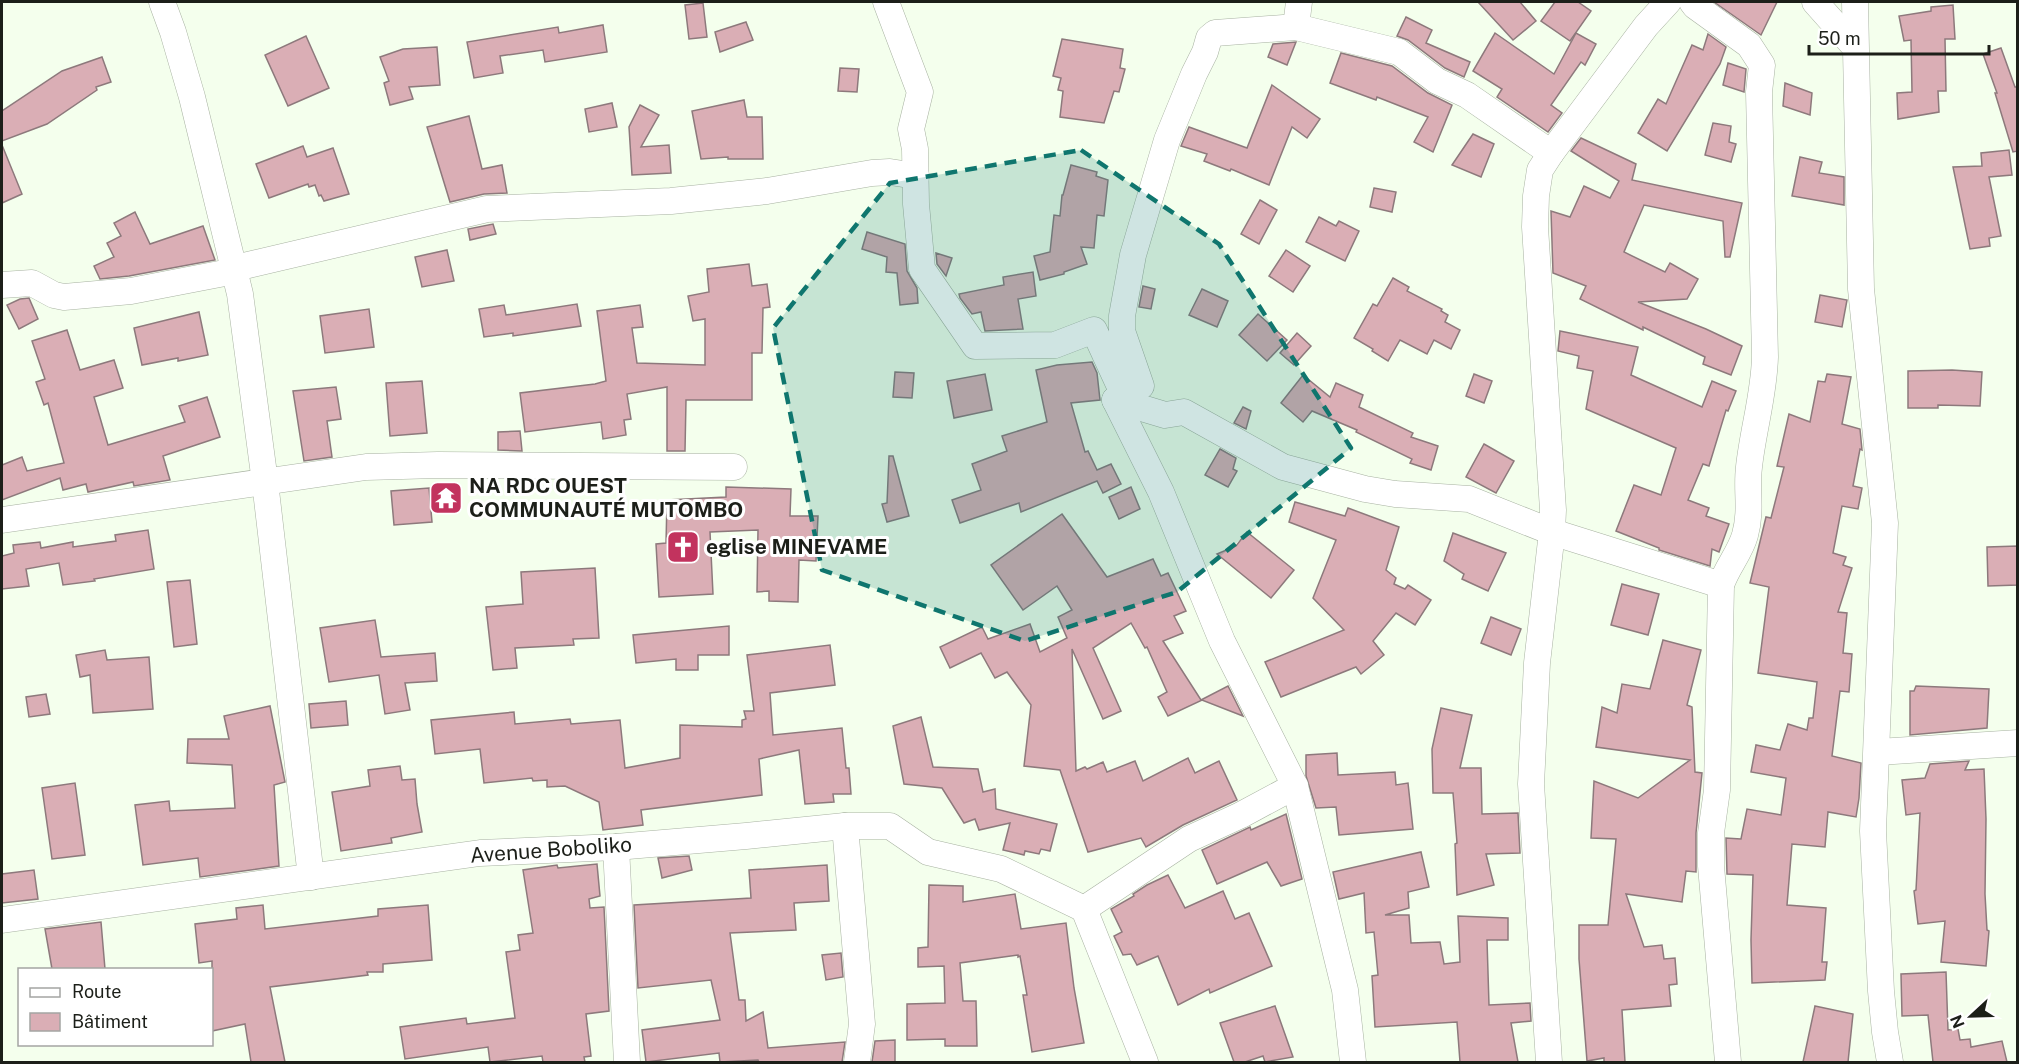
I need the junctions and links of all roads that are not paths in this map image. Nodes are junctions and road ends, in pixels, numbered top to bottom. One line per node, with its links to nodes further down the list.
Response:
1 (162, 2): 12 (street)
2 (886, 2): 11 (street)
3 (1299, 2): 8 (street)
4 (1668, 2): 10 (street)
5 (1692, 2): 18 (street)
6 (1815, 2): 9 (street)
7 (1855, 2): 9 (street)
8 (1296, 27): 10 (street); 11 (street)
9 (1855, 47): 20 (street)
10 (1551, 153): 17 (street)
11 (916, 176): 12 (street)
12 (235, 271): 13 (street); 15 (street)
13 (2, 285)
14 (734, 467): 15 (street)
15 (265, 482): 16 (street); 24 (street)
16 (2, 520)
17 (1552, 532): 18 (street); 21 (street); 31 (street)
18 (1721, 585): 32 (street)
19 (2018, 743): 20 (street)
20 (1878, 752): 33 (street)
21 (1295, 786): 25 (street); 30 (street)
22 (845, 826): 23 (street, Avenue Boboliko); 25 (street, Avenue Boboliko); 28 (street)
23 (616, 847): 24 (street, Avenue Boboliko); 27 (street)
24 (311, 877): 26 (street, Avenue Boboliko)
25 (1084, 909): 29 (street)
26 (2, 920)
27 (627, 1062)
28 (857, 1062)
29 (1145, 1062)
30 (1353, 1062)
31 (1548, 1062)
32 (1728, 1062)
33 (1890, 1062)

